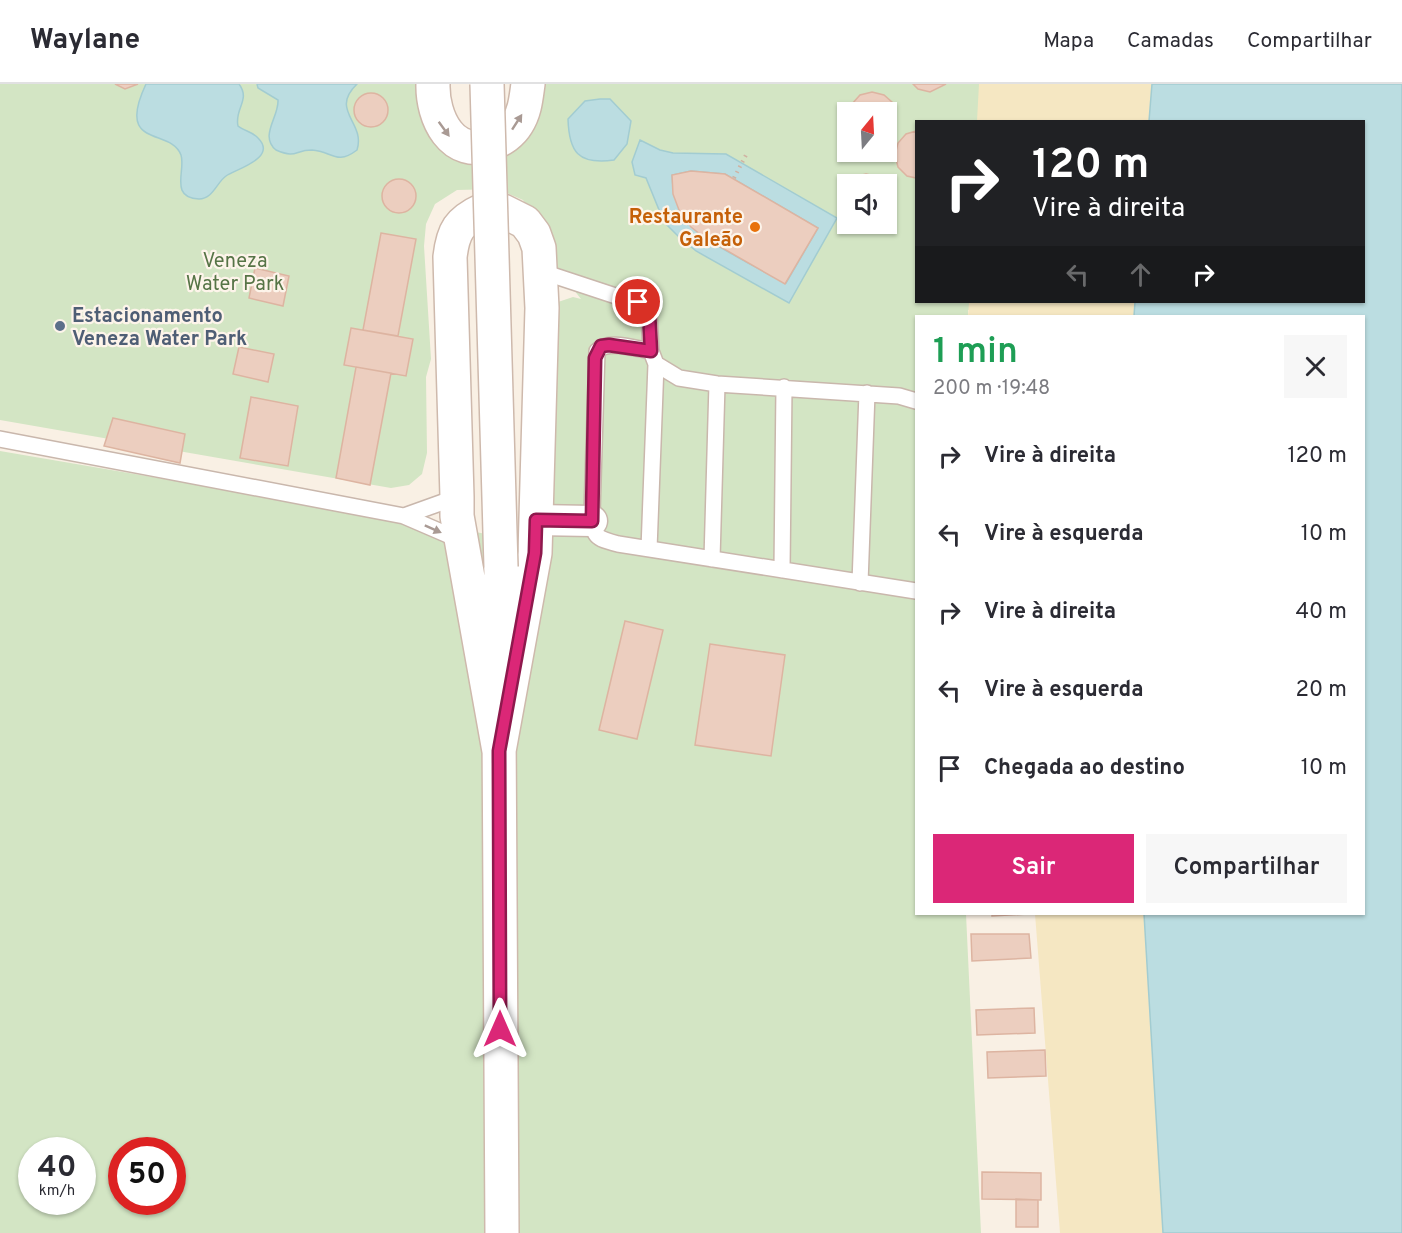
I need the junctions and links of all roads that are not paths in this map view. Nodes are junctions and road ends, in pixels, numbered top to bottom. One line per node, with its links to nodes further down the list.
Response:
1 (433, 84): 3 (main road, one-way to 3)
2 (487, 84): 21 (main road, bridge)
3 (528, 84)
4 (540, 271): 5 (lane); 11 (main road); 13 (main road)
5 (654, 357): 6 (lane); 14 (lane); 16 (lane)
6 (717, 384): 7 (lane); 17 (lane)
7 (784, 387): 8 (lane); 18 (lane)
8 (867, 393): 9 (lane); 19 (lane)
9 (915, 401)
10 (0, 440): 12 (lane)
11 (457, 497): 12 (lane); 15 (main road)
12 (404, 516): 15 (lane, one-way to 15)
13 (536, 520): 14 (street); 21 (main road)
14 (592, 521): 16 (lane)
15 (462, 541): 21 (main road)
16 (649, 549): 17 (lane)
17 (712, 559): 18 (lane)
18 (782, 570): 19 (lane)
19 (860, 583): 20 (lane)
20 (915, 591)
21 (499, 751): 22 (main road)
22 (502, 1233)

